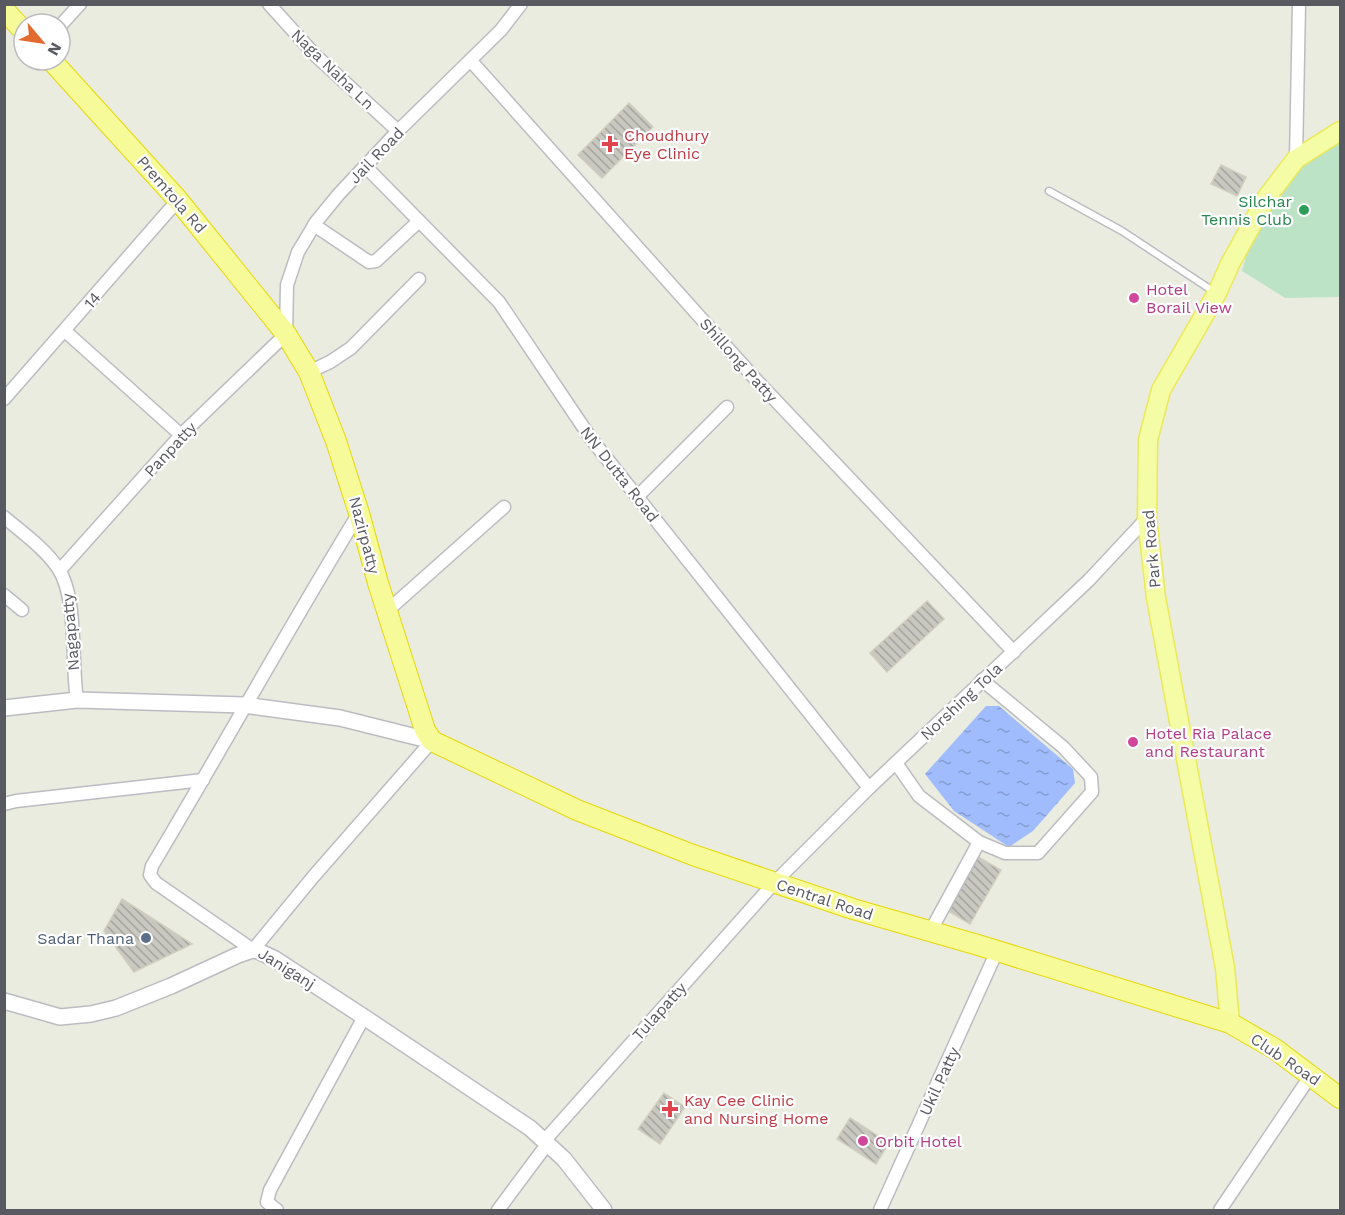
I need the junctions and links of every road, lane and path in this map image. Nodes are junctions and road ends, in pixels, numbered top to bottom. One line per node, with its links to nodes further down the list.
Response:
1 (269, 4): 6 (street, Naga Naha Ln)
2 (521, 4): 4 (street, Jail Road)
3 (1299, 4): 8 (street)
4 (471, 61): 6 (street, Jail Road); 31 (street, Shillong Patty)
5 (62, 72): 11 (highway, Premtola Rd)
6 (398, 131): 9 (street, Jail Road)
7 (1341, 131): 8 (main road, Park Road)
8 (1296, 159): 15 (main road, Park Road)
9 (365, 166): 12 (street, NN Dutta Road); 13 (street, Jail Road)
10 (1049, 190): 15 (lane)
11 (178, 200): 16 (street, 14); 17 (highway, Premtola Rd)
12 (419, 221): 13 (street); 22 (street, NN Dutta Road)
13 (314, 225): 17 (street, Jail Road)
14 (419, 279): 18 (street)
15 (1217, 293): 26 (main road, Park Road)
16 (65, 331): 19 (street, 14); 21 (street)
17 (286, 334): 18 (highway, Nazirpatty); 21 (street, Panpatty)
18 (309, 372): 24 (highway, Nazirpatty)
19 (4, 399)
20 (727, 407): 22 (street)
21 (182, 435): 27 (street, Panpatty)
22 (637, 497): 39 (street, NN Dutta Road)
23 (504, 507): 30 (street)
24 (359, 513): 30 (highway, Nazirpatty); 34 (street)
25 (4, 517): 27 (street, Nagapatty)
26 (1147, 518): 31 (street, Norshing Tola); 48 (main road, Park Road)
27 (60, 570): 33 (street, Nagapatty)
28 (4, 596): 29 (street)
29 (22, 609)
30 (387, 611): 36 (highway, Nazirpatty)
31 (1014, 652): 32 (street, Norshing Tola)
32 (982, 680): 37 (street, Norshing Tola); 41 (street)
33 (77, 700): 34 (street); 35 (street)
34 (244, 705): 36 (street); 38 (street)
35 (4, 708)
36 (432, 741): 42 (highway, Central Road); 44 (street, Janiganj)
37 (896, 763): 39 (street, Norshing Tola); 41 (street)
38 (203, 780): 40 (street); 44 (street)
39 (869, 788): 42 (street, Norshing Tola)
40 (4, 804)
41 (979, 842): 43 (street)
42 (774, 883): 43 (highway, Central Road); 51 (street, Tulapatty)
43 (930, 932): 45 (highway, Central Road)
44 (253, 950): 46 (street); 47 (street, Janiganj)
45 (997, 951): 48 (highway, Central Road); 55 (street, Ukil Patty)
46 (4, 1001)
47 (364, 1017): 51 (street, Janiganj); 52 (street)
48 (1230, 1023): 49 (highway, Club Road)
49 (1311, 1075): 50 (highway, Club Road); 56 (street)
50 (1341, 1098)
51 (547, 1142): 53 (street, Tulapatty); 54 (street, Janiganj)
52 (269, 1208)
53 (498, 1210)
54 (604, 1210)
55 (880, 1210)
56 (1220, 1210)

